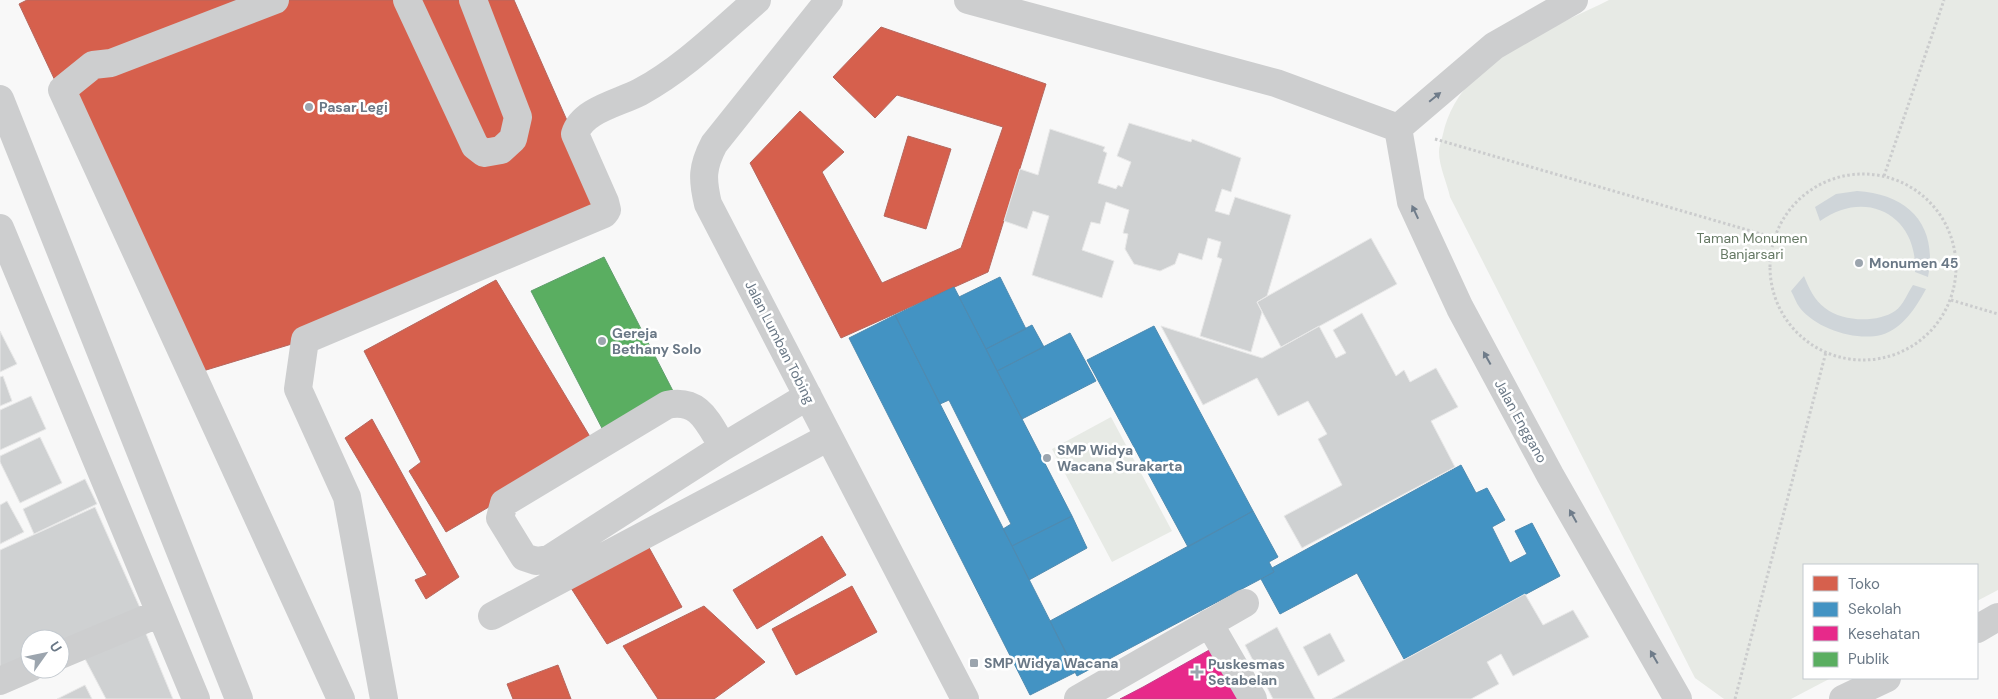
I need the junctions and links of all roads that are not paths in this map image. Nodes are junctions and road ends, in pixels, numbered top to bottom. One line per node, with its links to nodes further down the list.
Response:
1 (275, 0): 26 (street)
2 (407, 0): 3 (street)
3 (473, 0)
4 (757, 0): 27 (street)
5 (829, 0): 11 (street, Jalan Lumban Tobing)
6 (968, 0): 9 (street)
7 (1574, 0): 9 (street, one-way to 7)
8 (0, 99): 25 (street)
9 (1398, 128): 31 (street, Jalan Enggano, one-way to 9)
10 (0, 228): 15 (street)
11 (808, 396): 12 (street, Jalan Lumban Tobing); 13 (street)
12 (829, 437): 16 (street); 28 (street, Jalan Lumban Tobing)
13 (723, 447): 13 (street)
14 (1245, 602): 18 (street)
15 (160, 613): 20 (street); 24 (street)
16 (492, 616)
17 (1998, 617): 19 (street)
18 (1209, 624): 29 (street); 30 (street)
19 (1978, 627)
20 (70, 651)
21 (20, 672): 23 (street)
22 (1884, 679): 32 (street)
23 (0, 681)
24 (196, 699)
25 (239, 699)
26 (341, 699)
27 (384, 699)
28 (966, 699)
29 (1078, 699)
30 (1253, 699)
31 (1678, 699)
32 (1843, 699)

